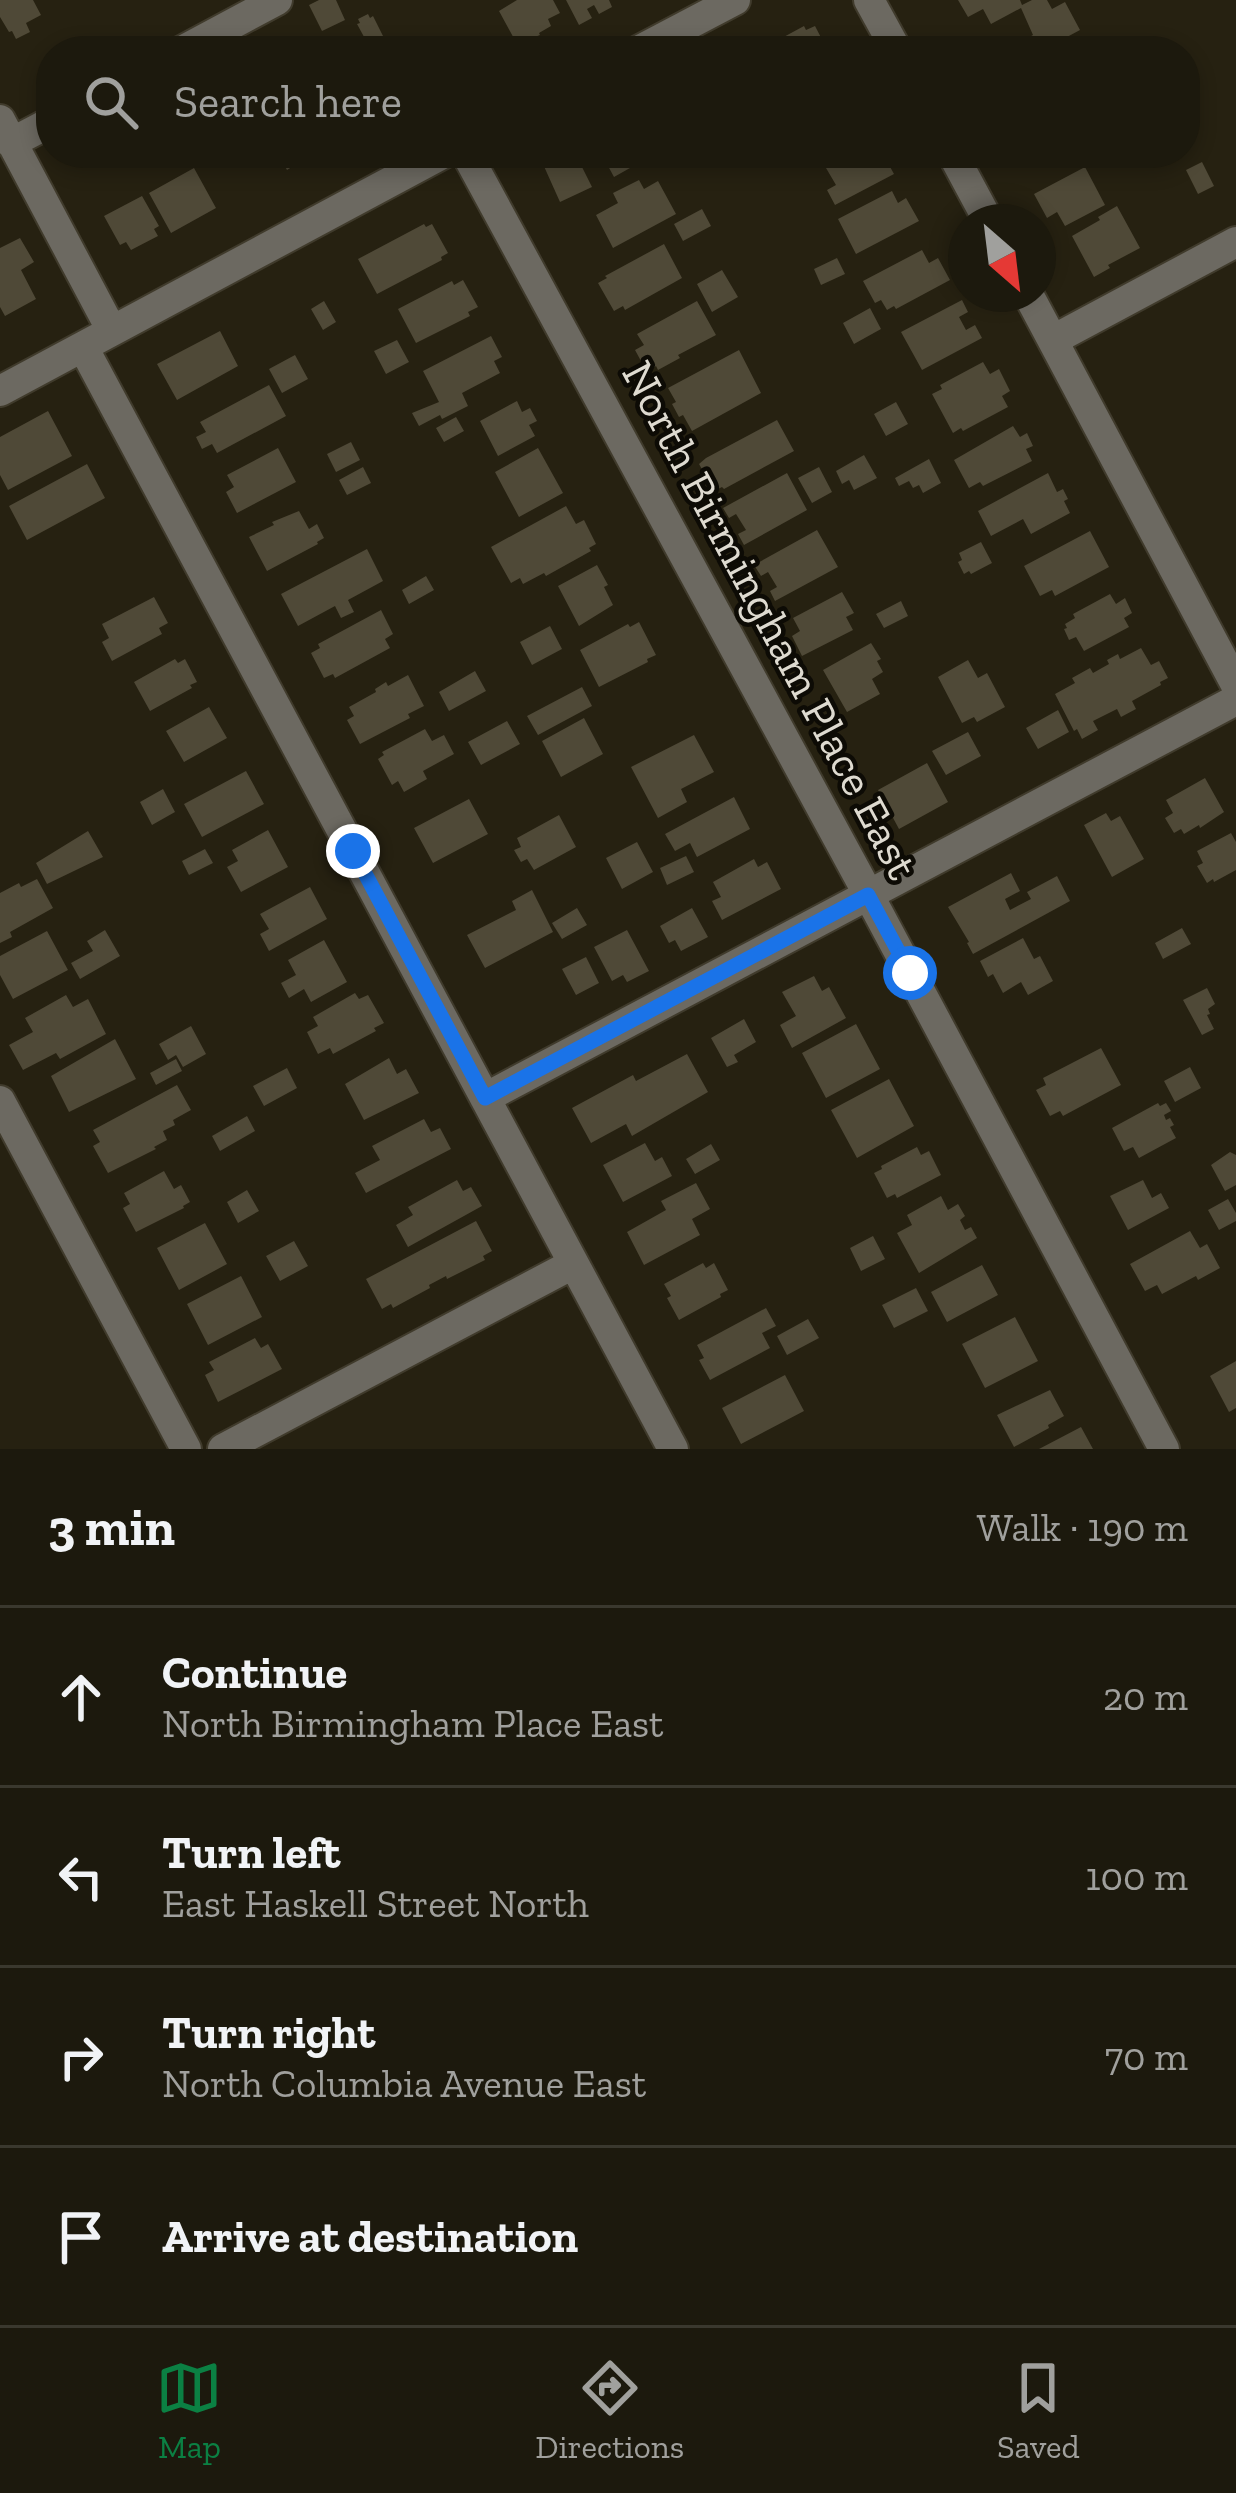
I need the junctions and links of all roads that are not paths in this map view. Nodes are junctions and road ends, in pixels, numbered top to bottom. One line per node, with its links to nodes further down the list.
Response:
1 (277, 0): 4 (street)
2 (735, 0): 5 (street)
3 (869, 0): 6 (street)
4 (210, 36)
5 (667, 36)
6 (889, 36)
7 (36, 125): 8 (street)
8 (6, 131): 15 (street)
9 (416, 168): 15 (street)
10 (474, 168): 21 (street, North Birmingham Place East)
11 (960, 168): 12 (street)
12 (979, 204)
13 (1236, 242): 16 (street)
14 (1038, 312): 16 (street)
15 (112, 331): 17 (street)
16 (1053, 340): 19 (street)
17 (83, 347): 18 (street); 22 (street)
18 (0, 391)
19 (1236, 685)
20 (1236, 700): 21 (street)
21 (868, 895): 22 (street); 28 (street, North Birmingham Place East)
22 (485, 1098): 24 (street)
23 (0, 1101): 25 (street)
24 (573, 1264): 26 (street); 27 (street)
25 (186, 1449)
26 (223, 1449)
27 (673, 1449)
28 (1164, 1449)

